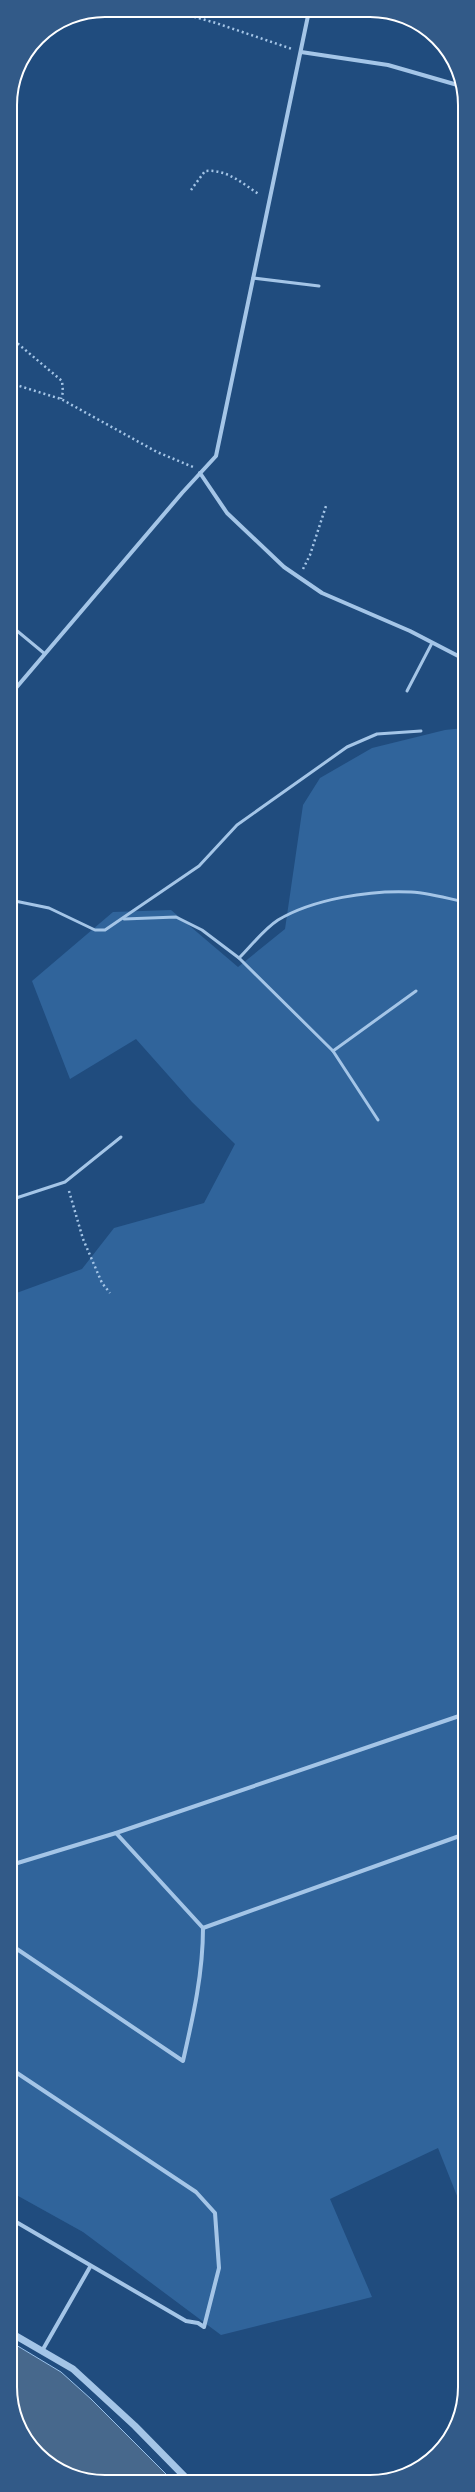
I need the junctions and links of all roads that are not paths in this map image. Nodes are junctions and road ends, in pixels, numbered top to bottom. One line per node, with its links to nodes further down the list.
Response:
1 (308, 17): 2 (street)
2 (301, 52): 3 (street); 4 (street)
3 (455, 84)
4 (253, 278): 5 (lane); 6 (street)
5 (319, 286)
6 (200, 472): 8 (street); 9 (street)
7 (17, 631): 9 (lane)
8 (432, 643): 10 (street); 12 (lane)
9 (45, 654): 11 (street)
10 (458, 656)
11 (17, 687)
12 (407, 690)
13 (421, 731): 16 (lane)
14 (17, 901): 16 (lane)
15 (458, 901): 17 (lane)
16 (124, 919): 17 (lane)
17 (239, 958): 19 (lane)
18 (416, 991): 19 (lane)
19 (332, 1051): 20 (lane)
20 (378, 1120)
21 (121, 1137): 22 (lane)
22 (17, 1198)
23 (458, 1716): 24 (street)
24 (116, 1833): 26 (street); 27 (street)
25 (458, 1837): 27 (street)
26 (17, 1863)
27 (203, 1928): 28 (street)
28 (17, 1949)
29 (17, 2073): 31 (street)
30 (17, 2223): 31 (street)
31 (90, 2267): 33 (street)
32 (17, 2336): 33 (street)
33 (42, 2350): 34 (street)
34 (183, 2475)

